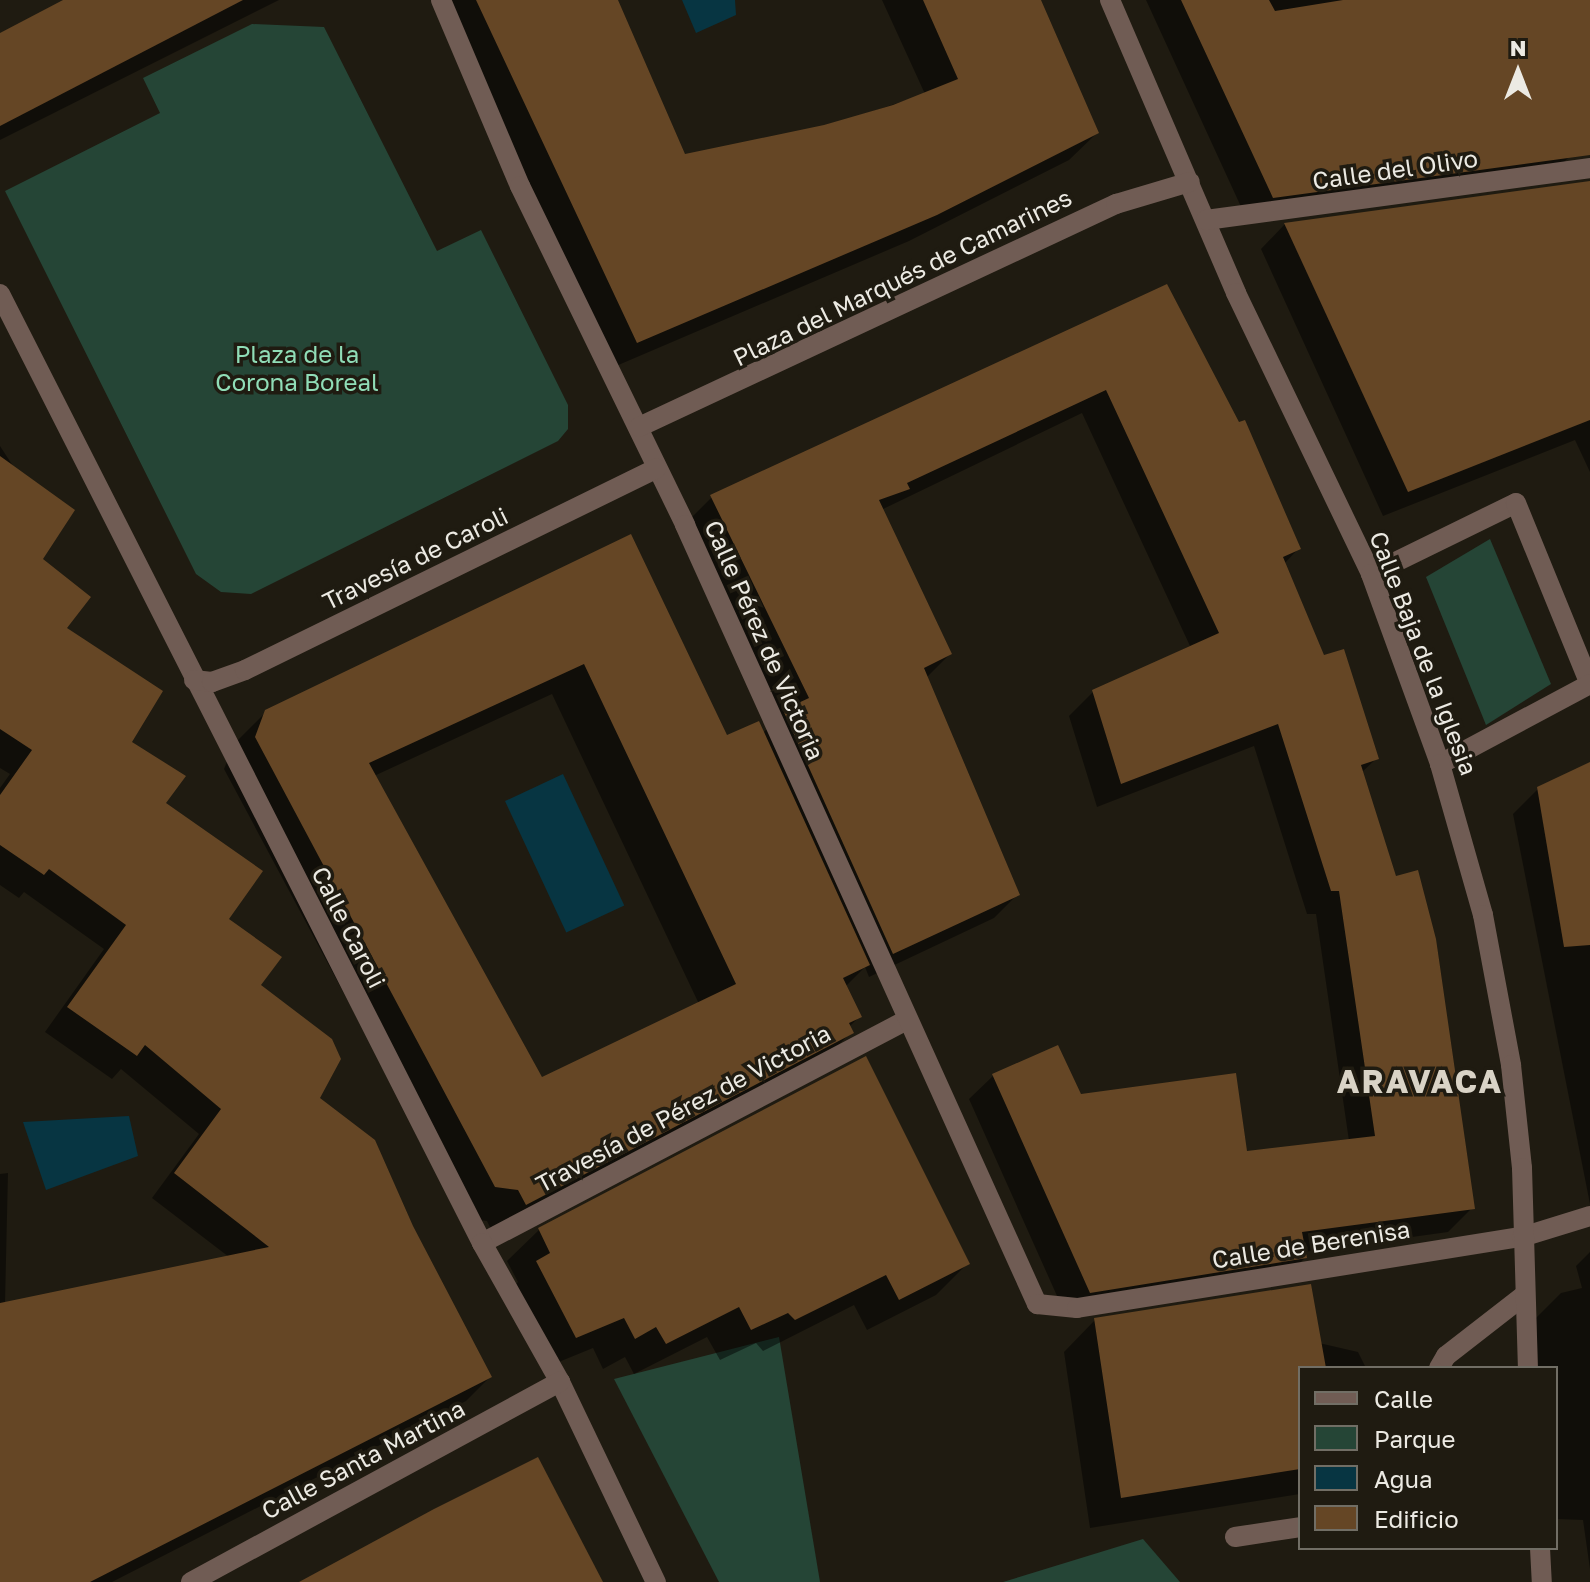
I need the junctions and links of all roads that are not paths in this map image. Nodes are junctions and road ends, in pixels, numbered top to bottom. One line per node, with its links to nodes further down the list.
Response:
1 (441, 0): 7 (street, Calle Pérez de Victoria)
2 (1110, 0): 4 (street, Calle Baja de la Iglesia)
3 (1590, 168): 5 (street, Calle del Olivo)
4 (1190, 182): 5 (street, Calle Baja de la Iglesia); 7 (street, Plaza del Marqués de Camarines)
5 (1206, 220): 9 (street, Calle Baja de la Iglesia)
6 (0, 294): 10 (street, Calle Caroli)
7 (639, 427): 8 (street, Calle Pérez de Victoria)
8 (656, 469): 10 (street, Travesía de Caroli); 12 (street, Calle Pérez de Victoria)
9 (1371, 574): 11 (street, Calle Baja de la Iglesia); 11 (street)
10 (194, 680): 15 (street, Calle Caroli)
11 (1440, 764): 14 (street, Calle Baja de la Iglesia)
12 (908, 1019): 15 (street, Travesía de Pérez de Victoria); 17 (street, Calle Pérez de Victoria)
13 (1590, 1216): 14 (street, Calle de Berenisa)
14 (1522, 1237): 16 (street, Calle Baja de la Iglesia); 17 (street, Calle de Berenisa)
15 (482, 1243): 20 (street, Calle Caroli)
16 (1523, 1296): 18 (street); 19 (street, Calle Baja de la Iglesia)
17 (1037, 1304)
18 (1440, 1366)
19 (1528, 1366)
20 (560, 1382): 24 (street, Calle Santa Martina); 25 (street, Calle Caroli)
21 (1298, 1527): 22 (street)
22 (1235, 1537)
23 (1540, 1550): 26 (street)
24 (191, 1582)
25 (656, 1582)
26 (1542, 1582)

